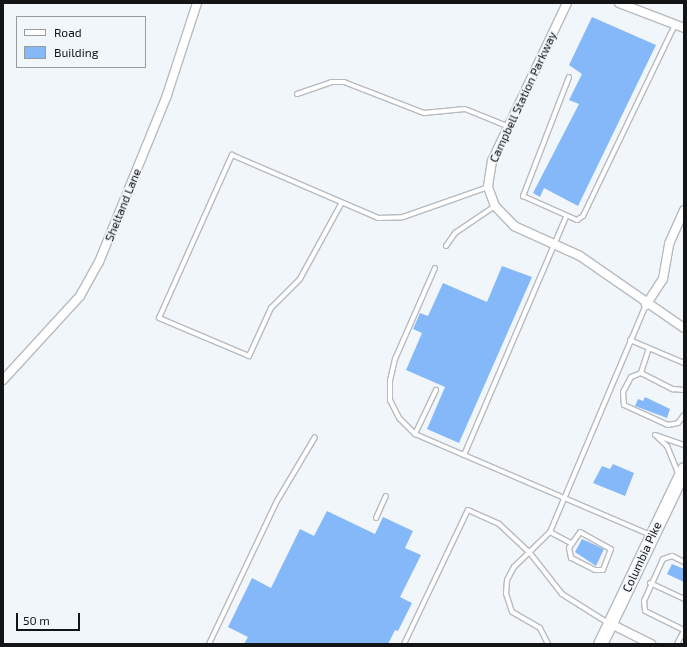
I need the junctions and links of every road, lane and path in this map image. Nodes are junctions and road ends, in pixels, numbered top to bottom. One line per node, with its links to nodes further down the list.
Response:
1 (197, 3): 23 (street, Sheltand Lane)
2 (567, 3): 8 (street, Campbell Station Parkway)
3 (618, 3): 4 (street)
4 (675, 25): 5 (street); 13 (lane)
5 (684, 28)
6 (569, 78): 13 (lane)
7 (297, 94): 8 (lane)
8 (507, 126): 9 (street, Campbell Station Parkway)
9 (488, 187): 10 (lane); 11 (street, Campbell Station Parkway)
10 (341, 204): 10 (lane)
11 (495, 206): 14 (street, Campbell Station Parkway); 15 (lane)
12 (684, 210): 17 (street)
13 (566, 217): 14 (lane)
14 (554, 244): 17 (street, Campbell Station Parkway); 30 (lane)
15 (446, 246)
16 (435, 268): 27 (lane)
17 (646, 305): 18 (street, Campbell Station Parkway); 19 (lane)
18 (684, 328)
19 (630, 340): 20 (lane); 33 (lane)
20 (649, 348): 21 (lane); 22 (lane)
21 (684, 362)
22 (641, 373): 25 (lane); 26 (lane)
23 (3, 380)
24 (436, 390): 27 (lane)
25 (684, 390)
26 (684, 415)
27 (416, 434): 30 (lane)
28 (315, 436): 44 (lane)
29 (684, 445): 31 (lane)
30 (464, 455): 33 (lane)
31 (682, 474): 36 (main road, Columbia Pike)
32 (386, 496): 34 (lane)
33 (564, 498): 35 (lane); 36 (lane)
34 (376, 518)
35 (550, 532): 37 (lane); 38 (lane)
36 (652, 536): 42 (main road, Columbia Pike)
37 (571, 543): 37 (lane)
38 (530, 553): 42 (lane); 45 (lane); 46 (lane)
39 (684, 562): 40 (lane)
40 (650, 583): 41 (lane); 43 (lane)
41 (684, 599)
42 (611, 624): 47 (main road, Columbia Pike); 48 (street)
43 (684, 630): 49 (lane)
44 (209, 644)
45 (404, 644)
46 (548, 644)
47 (600, 644)
48 (651, 644)
49 (676, 644)

